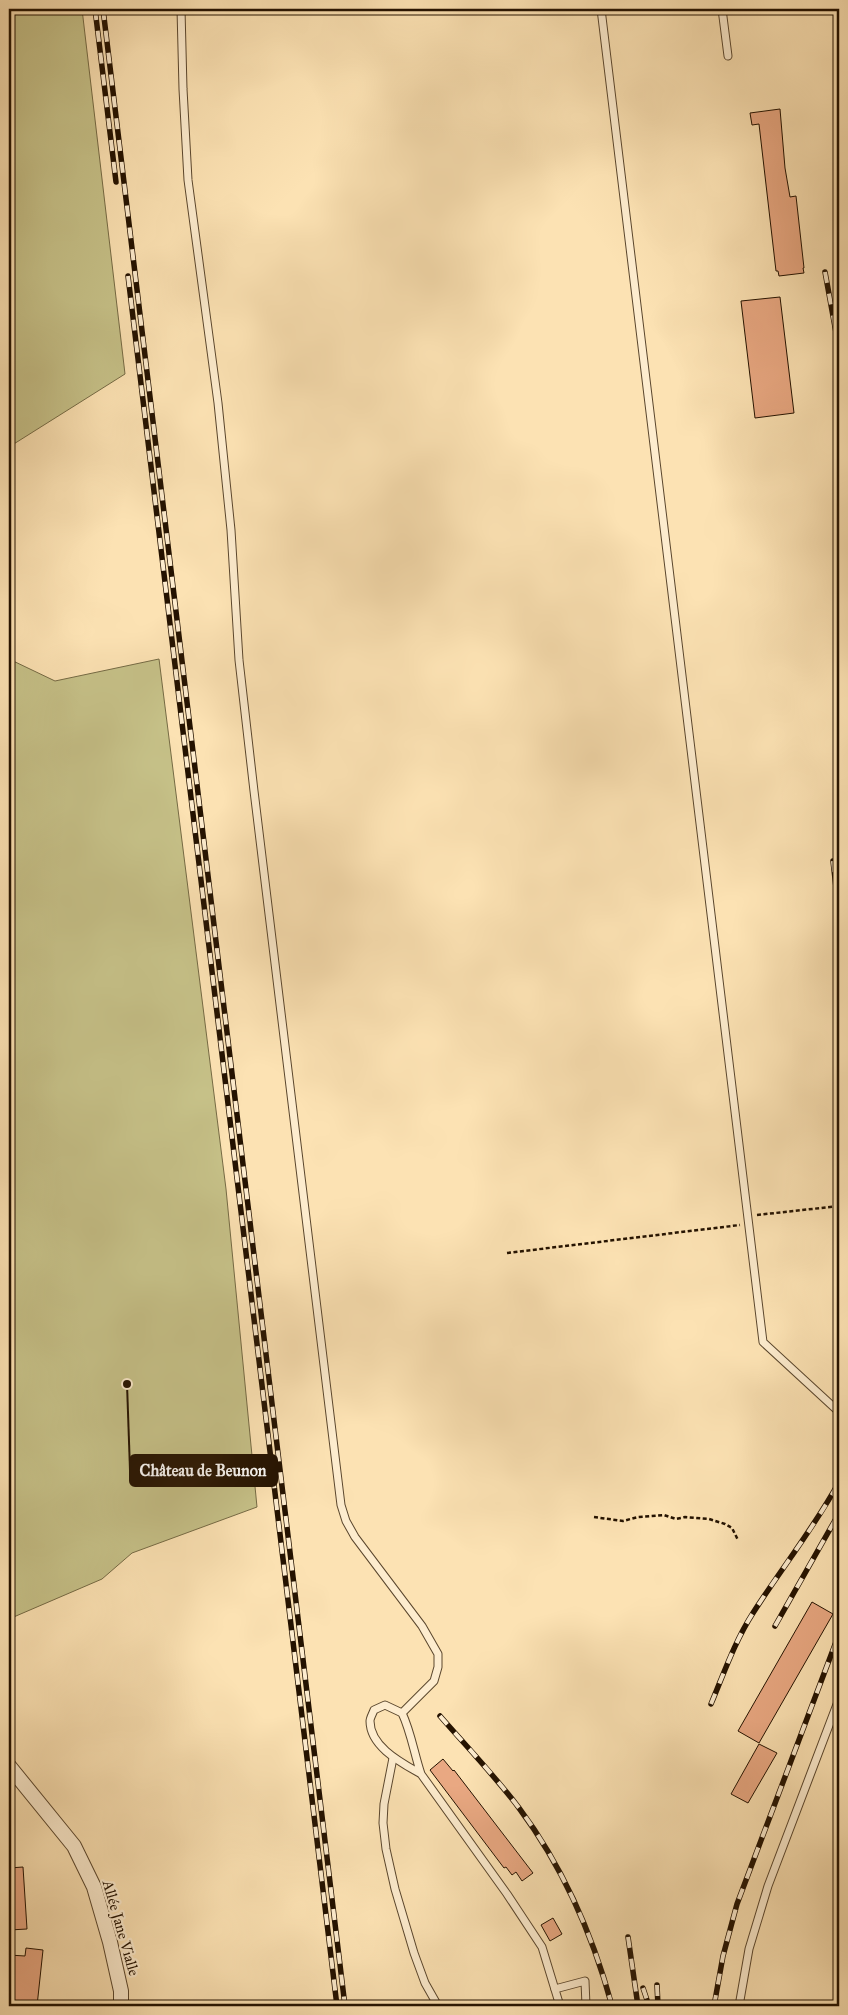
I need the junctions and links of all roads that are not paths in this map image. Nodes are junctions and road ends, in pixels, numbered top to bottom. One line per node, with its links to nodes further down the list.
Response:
1 (181, 9): 7 (lane)
2 (602, 9): 5 (lane)
3 (722, 9): 4 (lane)
4 (728, 56)
5 (839, 1412)
6 (839, 1699): 16 (lane)
7 (402, 1713): 8 (lane); 10 (lane)
8 (393, 1758): 10 (lane); 13 (lane)
9 (9, 1766): 12 (street, Allée Jane Vialle)
10 (421, 1774): 11 (lane)
11 (555, 1990): 14 (lane); 15 (lane)
12 (121, 2006)
13 (438, 2006)
14 (560, 2006)
15 (586, 2006)
16 (739, 2006)

